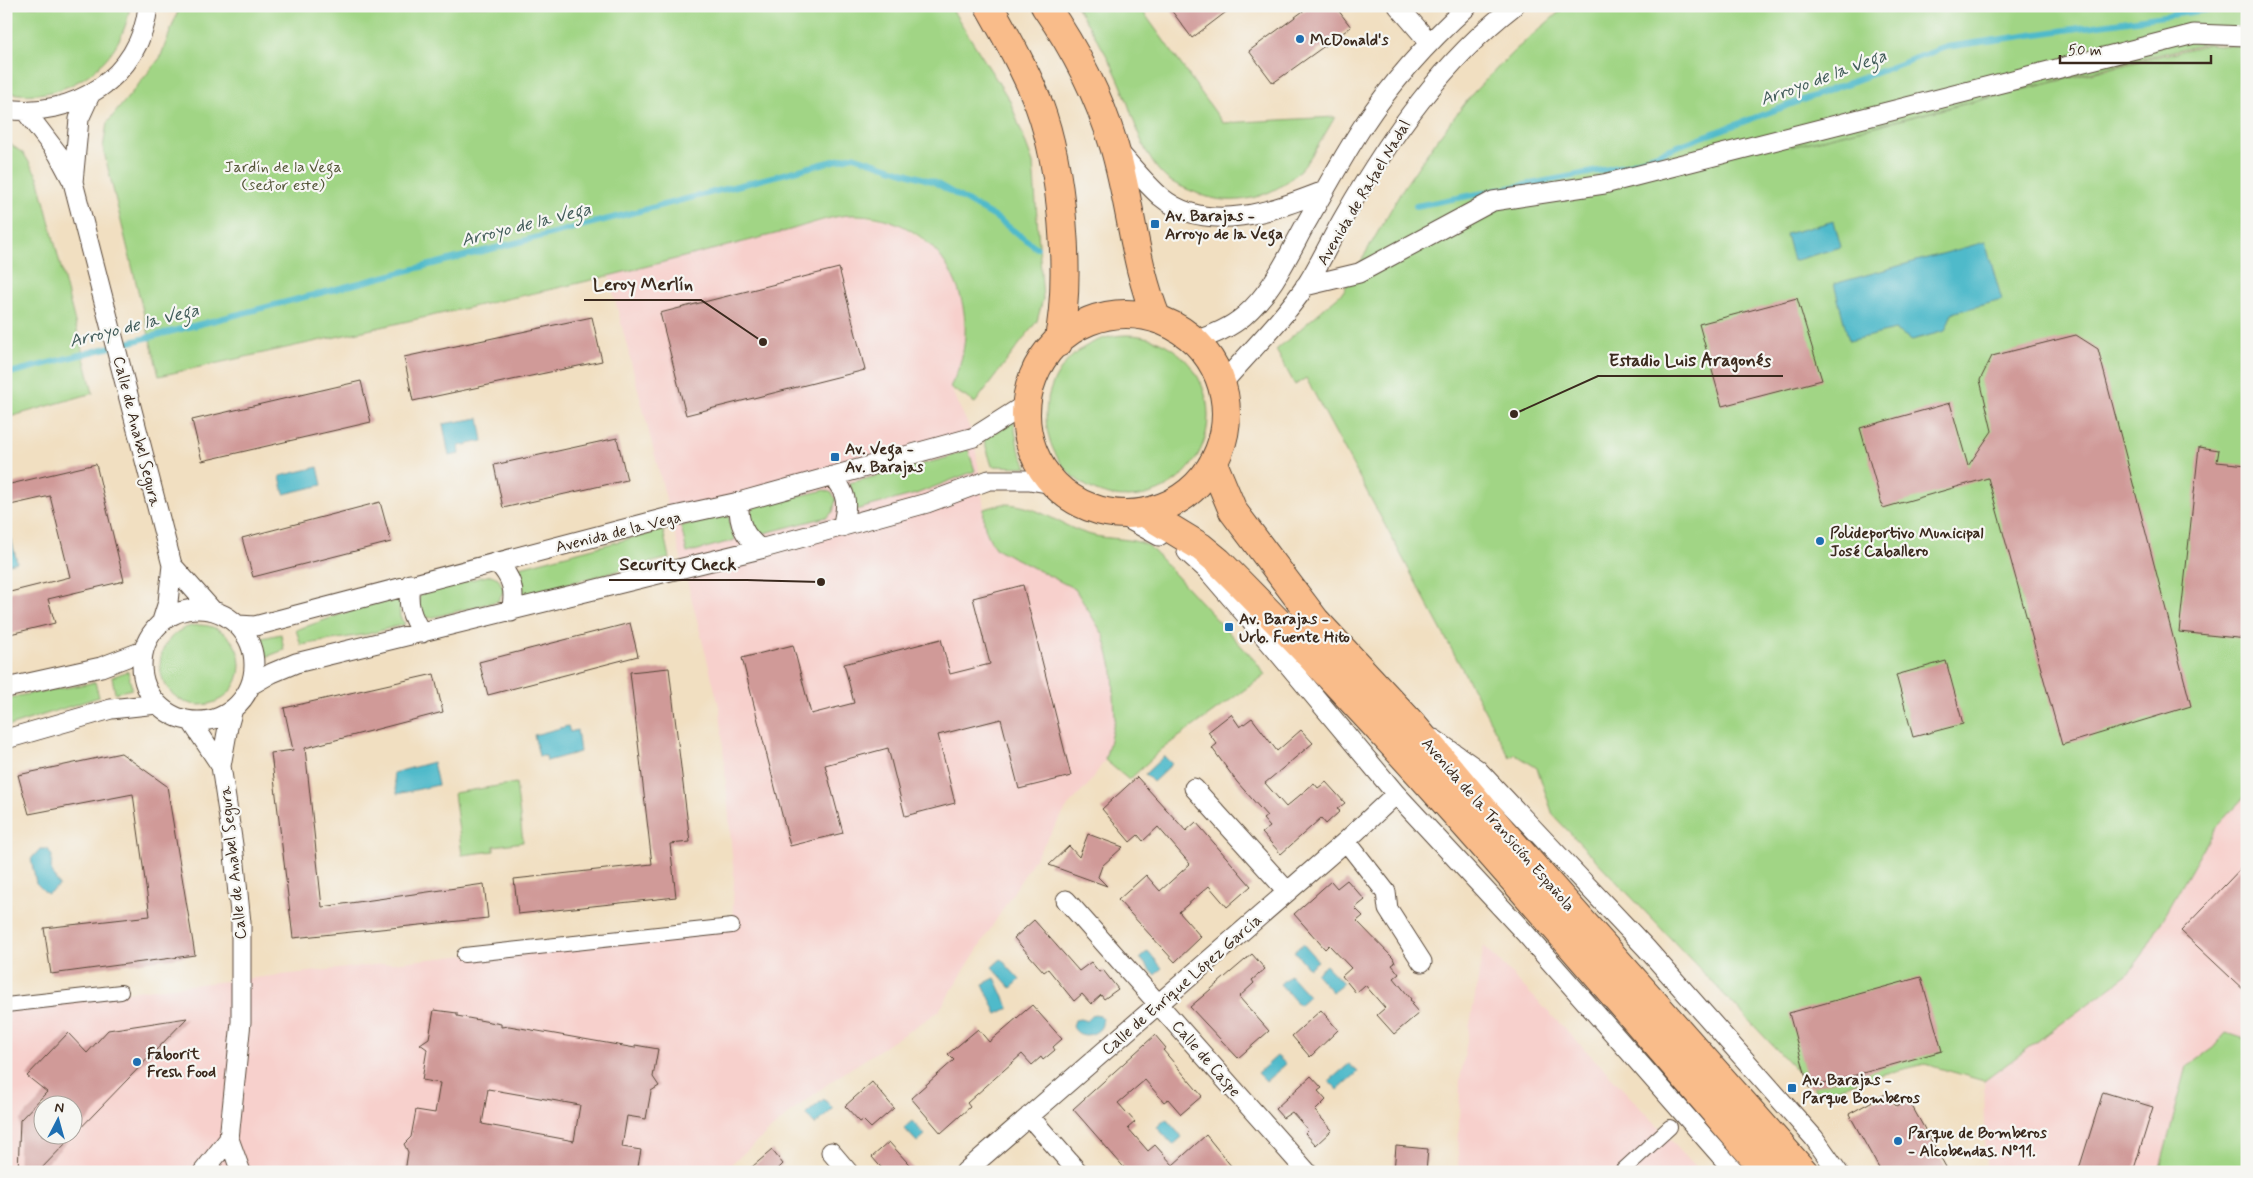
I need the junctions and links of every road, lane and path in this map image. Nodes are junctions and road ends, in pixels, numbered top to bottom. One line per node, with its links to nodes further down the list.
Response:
1 (148, 6): 9 (street)
2 (989, 6): 18 (main road)
3 (1045, 6): 12 (main road)
4 (1398, 6): 8 (street)
5 (1468, 6): 8 (street, Avenida de Rafael Nadal)
6 (1514, 6): 15 (street, Avenida de Rafael Nadal)
7 (2247, 36): 15 (street)
8 (1429, 42): 14 (street, Avenida de Rafael Nadal)
9 (90, 95): 11 (street); 13 (street, Calle de Anabel Segura)
10 (6, 109): 11 (street)
11 (26, 112): 13 (street, Calle de Anabel Segura)
12 (1114, 147): 14 (street); 16 (main road)
13 (73, 182): 29 (street, Calle de Anabel Segura)
14 (1324, 191): 17 (street, Avenida de Rafael Nadal)
15 (1305, 286): 19 (street, Avenida de Rafael Nadal)
16 (1157, 319): 17 (main road); 18 (main road)
17 (1193, 341): 19 (main road)
18 (1058, 343): 20 (main road)
19 (1221, 385): 21 (main road)
20 (1026, 404): 22 (street, Avenida de la Vega); 23 (main road)
21 (1213, 463): 25 (main road); 42 (main road, Avenida de la Transición Española)
22 (832, 476): 24 (street, Avenida de la Vega); 26 (street)
23 (1054, 484): 25 (main road, Avenida de la Transición Española); 26 (street)
24 (739, 502): 27 (street); 28 (street, Avenida de la Vega)
25 (1133, 514): 46 (street); 68 (main road, Avenida de la Transición Española)
26 (842, 527): 27 (street)
27 (760, 549): 32 (street)
28 (497, 562): 30 (street, Avenida de la Vega); 32 (street)
29 (172, 565): 31 (street, Calle de Anabel Segura); 33 (street, Calle de Anabel Segura)
30 (410, 584): 34 (street, Avenida de la Vega); 35 (street)
31 (213, 611): 33 (street); 34 (street)
32 (511, 612): 35 (street)
33 (162, 621): 36 (street)
34 (238, 625): 37 (street)
35 (422, 633): 37 (street)
36 (143, 651): 38 (street); 39 (street)
37 (251, 685): 40 (street)
38 (6, 688)
39 (157, 704): 41 (street); 43 (street)
40 (233, 709): 41 (street); 44 (street, Calle de Anabel Segura)
41 (191, 721): 44 (street, Calle de Anabel Segura)
42 (1412, 723): 69 (main road, Avenida de la Transición Española); 70 (street)
43 (6, 739)
44 (222, 766): 58 (street, Calle de Anabel Segura)
45 (1194, 788): 48 (street)
46 (1396, 794): 47 (street, Calle de Enrique López García); 67 (street)
47 (1346, 841): 48 (street, Calle de Enrique López García); 52 (street)
48 (1287, 891): 54 (street, Calle de Enrique López García)
49 (1066, 900): 54 (street, Calle de Caspe)
50 (732, 926): 51 (street)
51 (464, 955)
52 (1422, 962)
53 (121, 992): 55 (street)
54 (1160, 1004): 56 (street, Calle de Enrique López García); 65 (street, Calle de Caspe)
55 (6, 1005)
56 (1029, 1116): 63 (street, Calle de Enrique López García); 64 (street)
57 (1670, 1127): 66 (street)
58 (229, 1139): 60 (street); 61 (street, Calle de Anabel Segura)
59 (831, 1152): 62 (street)
60 (203, 1172)
61 (241, 1172)
62 (848, 1172)
63 (965, 1172)
64 (1078, 1172)
65 (1307, 1172)
66 (1621, 1172)
67 (1735, 1172)
68 (1767, 1172)
69 (1804, 1172)
70 (1838, 1172)

